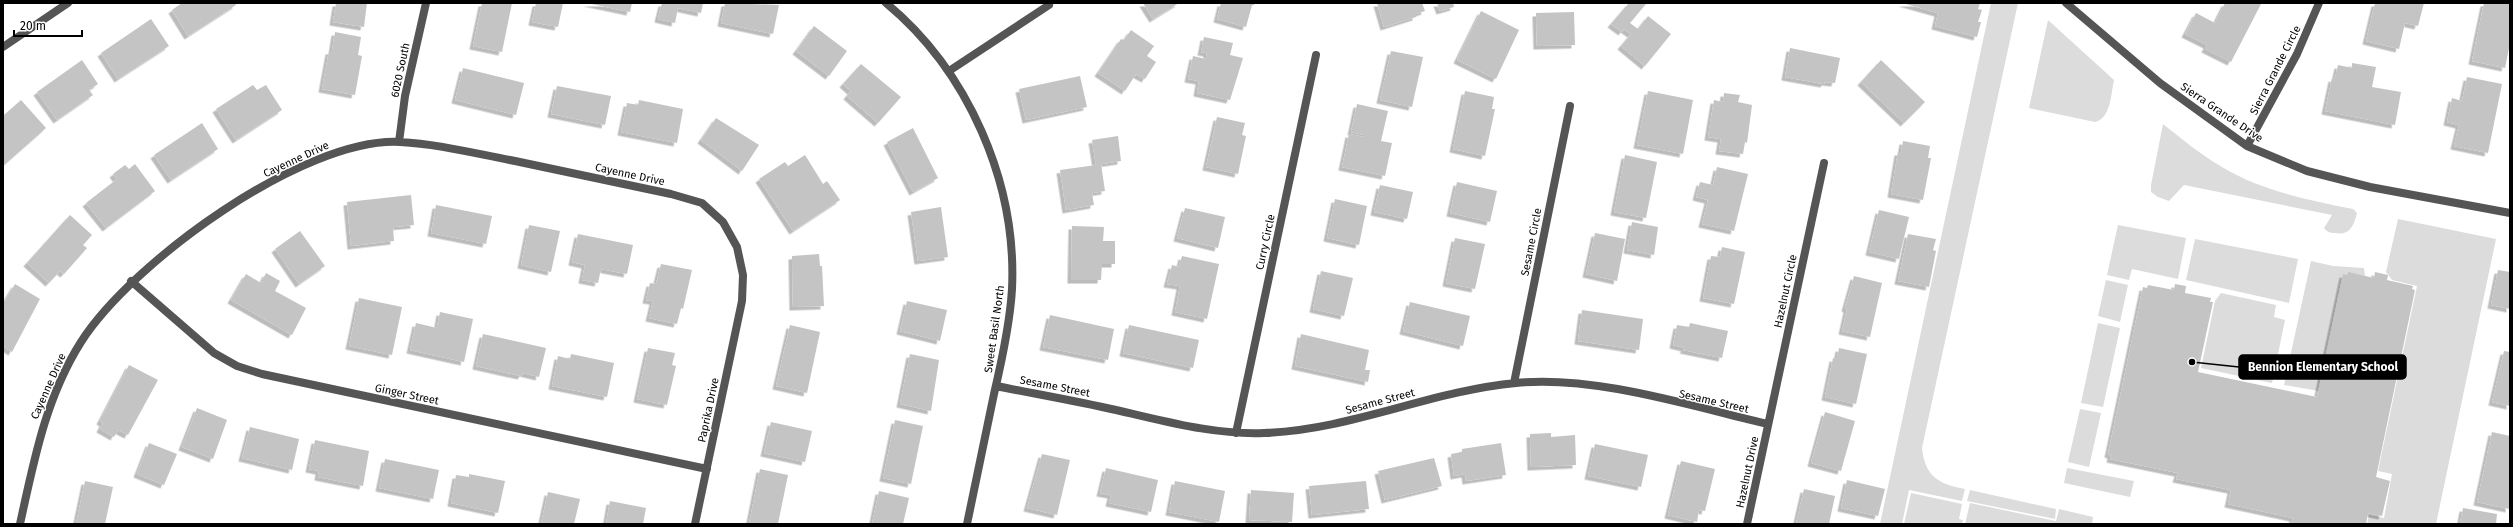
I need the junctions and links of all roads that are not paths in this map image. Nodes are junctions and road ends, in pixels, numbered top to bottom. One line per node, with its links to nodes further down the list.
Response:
1 (68, 3): 7 (street)
2 (426, 3): 11 (street, 6020 South)
3 (886, 3): 9 (street, Sweet Basil North)
4 (2066, 3): 12 (street, Sierra Grande Drive)
5 (2319, 3): 12 (street, Sierra Grande Circle)
6 (1049, 5): 9 (street)
7 (3, 47)
8 (1316, 55): 20 (street, Curry Circle)
9 (949, 71): 18 (street, Sweet Basil North)
10 (1570, 106): 17 (street, Sesame Circle)
11 (400, 142): 15 (street, Cayenne Drive); 16 (street, Cayenne Drive)
12 (2248, 146): 14 (street, Sierra Grande Drive)
13 (1824, 163): 19 (street, Hazelnut Circle)
14 (2510, 213)
15 (131, 281): 21 (street, Ginger Street); 22 (street, Cayenne Drive)
16 (742, 300): 21 (street, Paprika Drive)
17 (1514, 383): 19 (street, Sesame Street); 20 (street, Sesame Street)
18 (996, 386): 20 (street, Sesame Street); 24 (street, Sweet Basil North)
19 (1768, 424): 25 (street, Hazelnut Drive)
20 (1236, 433)
21 (707, 469): 23 (street, Paprika Drive)
22 (20, 524)
23 (695, 524)
24 (967, 524)
25 (1747, 524)

